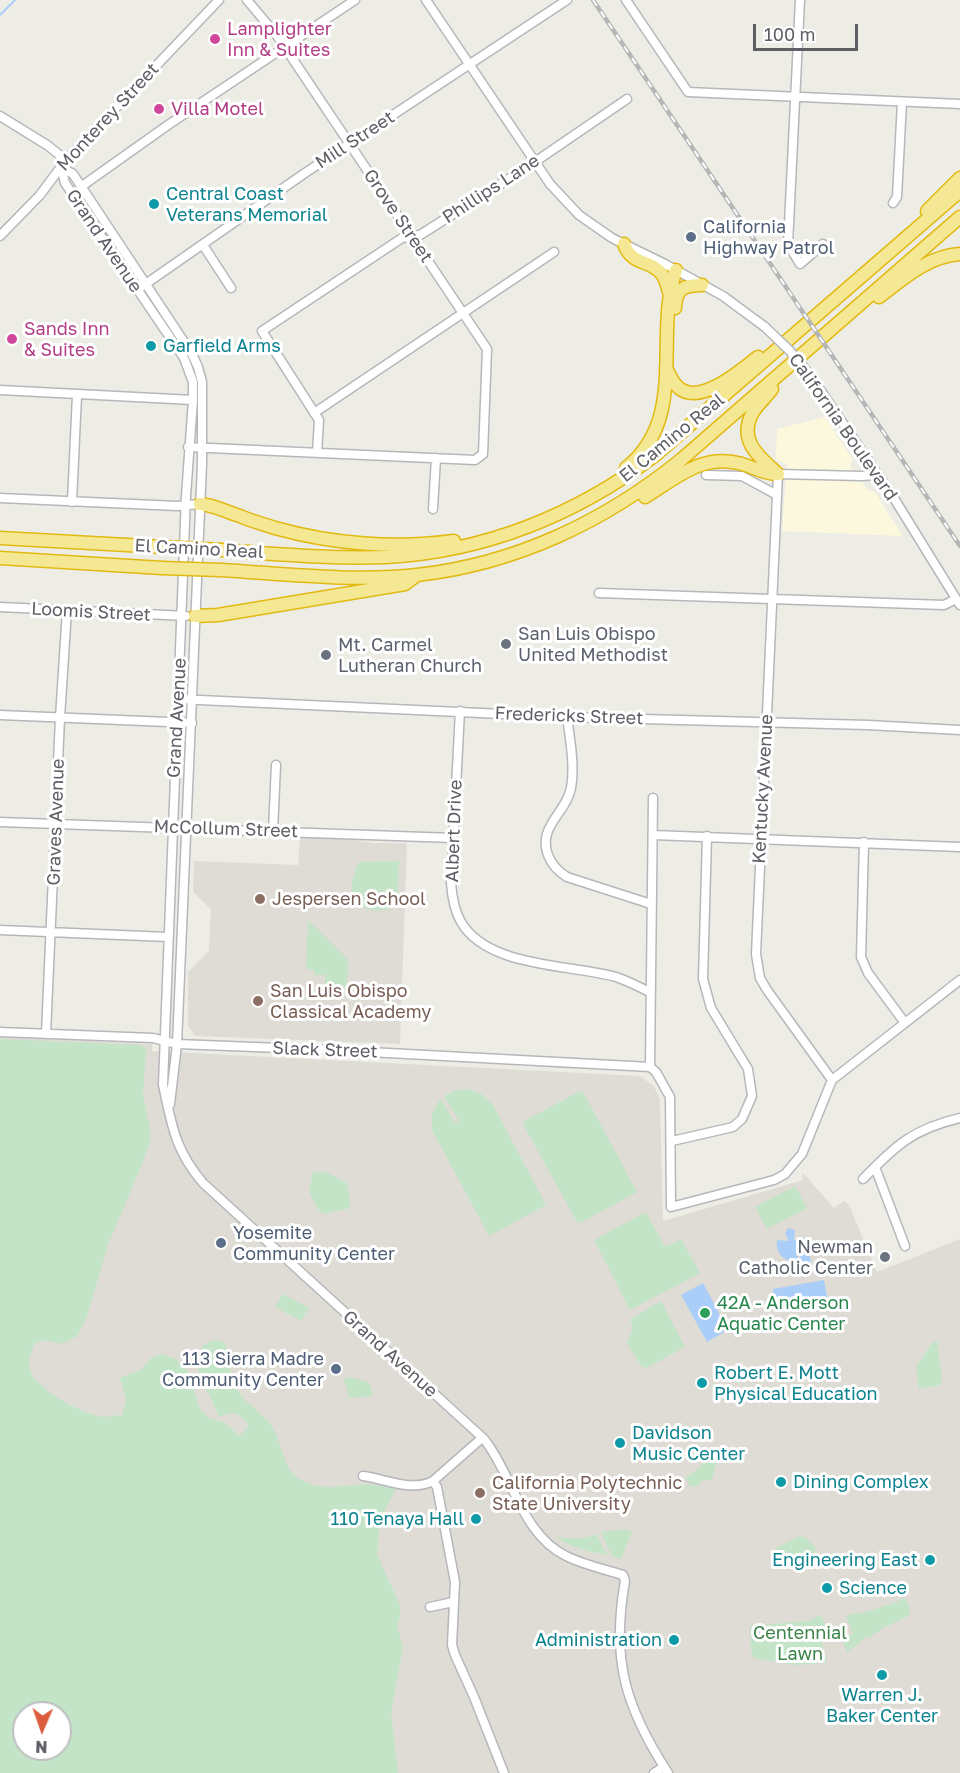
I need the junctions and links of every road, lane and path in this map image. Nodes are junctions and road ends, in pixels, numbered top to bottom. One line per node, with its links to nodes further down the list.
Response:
1 (219, 0): 17 (street, Monterey Street)
2 (247, 0): 8 (street, Grove Street)
3 (355, 0): 8 (street)
4 (426, 0): 9 (street, California Boulevard)
5 (567, 0): 9 (street, Mill Street)
6 (626, 0): 10 (street)
7 (800, 0): 10 (street)
8 (285, 47): 15 (street, Grove Street); 19 (street)
9 (470, 65): 15 (street, Mill Street); 16 (street, California Boulevard)
10 (796, 98): 12 (street); 26 (street)
11 (627, 99): 16 (street, Phillips Lane)
12 (902, 102): 13 (street); 21 (street)
13 (960, 104)
14 (0, 116): 17 (street)
15 (350, 143): 24 (street, Grove Street); 27 (street, Mill Street)
16 (534, 161): 24 (street, Phillips Lane); 25 (street, California Boulevard)
17 (63, 163): 19 (street, Grand Avenue); 23 (street, Monterey Street); 35 (street, Grand Avenue)
18 (960, 178): 28 (highway)
19 (82, 186): 32 (street, Grand Avenue)
20 (960, 191): 28 (highway, El Camino Real)
21 (893, 203)
22 (960, 217): 38 (highway, El Camino Real)
23 (0, 236)
24 (411, 237): 37 (street, Grove Street); 46 (street, Phillips Lane)
25 (624, 244): 31 (street, California Boulevard); 36 (highway)
26 (823, 244)
27 (204, 245): 32 (street, Mill Street); 34 (street)
28 (895, 248): 39 (highway, El Camino Real)
29 (554, 252): 37 (street)
30 (960, 255): 38 (highway)
31 (676, 270): 33 (street, California Boulevard); 36 (highway)
32 (146, 283): 35 (street, Mill Street); 48 (street, Grand Avenue)
33 (702, 285): 40 (highway); 53 (street, California Boulevard, bridge)
34 (231, 288)
35 (137, 290): 45 (street, Grand Avenue)
36 (669, 292): 40 (highway)
37 (463, 312): 46 (street); 50 (street, Grove Street)
38 (849, 312): 42 (highway, El Camino Real)
39 (785, 342): 41 (highway); 54 (highway, El Camino Real)
40 (667, 352): 41 (highway)
41 (666, 368): 54 (highway)
42 (778, 376): 51 (highway); 60 (highway, El Camino Real)
43 (0, 390): 44 (street)
44 (77, 395): 45 (street); 57 (street)
45 (194, 400): 47 (street, Grand Avenue)
46 (314, 412): 49 (street)
47 (188, 447): 48 (street); 59 (street, Grand Avenue)
48 (202, 448): 49 (street); 58 (street, Grand Avenue)
49 (317, 453): 50 (street)
50 (436, 458): 61 (street)
51 (778, 474): 53 (street); 55 (street, Kentucky Avenue); 60 (highway)
52 (706, 475): 55 (street)
53 (878, 475): 68 (street, California Boulevard)
54 (613, 485): 62 (highway, El Camino Real)
55 (777, 495): 67 (street, Kentucky Avenue)
56 (0, 498): 57 (street)
57 (72, 502): 59 (street)
58 (200, 504): 59 (street); 62 (highway); 72 (street, Grand Avenue)
59 (185, 506): 71 (street, Grand Avenue)
60 (617, 507): 65 (highway, El Camino Real)
61 (434, 508)
62 (500, 537): 63 (highway, El Camino Real, bridge)
63 (0, 538)
64 (0, 558): 65 (highway, El Camino Real, bridge)
65 (417, 575): 72 (highway)
66 (599, 593): 67 (street)
67 (773, 598): 68 (street); 81 (street, Kentucky Avenue)
68 (958, 602)
69 (0, 608): 70 (street, Loomis Street)
70 (67, 610): 71 (street, Loomis Street); 78 (street, Graves Avenue)
71 (182, 616): 72 (street, Loomis Street); 73 (street, Grand Avenue)
72 (195, 616): 74 (street, Grand Avenue)
73 (178, 699): 74 (street, Fredericks Street); 79 (street, Grand Avenue)
74 (193, 699): 75 (street, Fredericks Street); 80 (street, Grand Avenue)
75 (460, 711): 77 (street, Fredericks Street); 92 (street, Albert Drive)
76 (0, 715): 78 (street)
77 (567, 717): 81 (street, Fredericks Street); 96 (street)
78 (60, 718): 79 (street); 86 (street, Graves Avenue)
79 (177, 723): 80 (street); 87 (street, Grand Avenue)
80 (192, 723): 88 (street, Grand Avenue)
81 (766, 723): 82 (street, Fredericks Street); 93 (street, Kentucky Avenue)
82 (960, 730)
83 (276, 765): 89 (street)
84 (653, 798): 90 (street)
85 (0, 822): 86 (street, McCollum Street)
86 (56, 825): 87 (street, McCollum Street); 98 (street, Graves Avenue)
87 (173, 828): 88 (street, McCollum Street); 99 (street, Grand Avenue)
88 (187, 828): 89 (street, McCollum Street); 106 (street, Grand Avenue)
89 (273, 831): 92 (street, McCollum Street)
90 (653, 835): 91 (street); 96 (street)
91 (707, 836): 93 (street); 111 (street)
92 (453, 838): 101 (street, Albert Drive)
93 (761, 838): 94 (street); 108 (street, Kentucky Avenue)
94 (864, 842): 95 (street); 102 (street)
95 (960, 847)
96 (651, 904): 101 (street)
97 (0, 930): 98 (street)
98 (51, 932): 99 (street); 104 (street, Graves Avenue)
99 (168, 938): 105 (street, Grand Avenue)
100 (960, 980): 102 (street)
101 (650, 992): 107 (street)
102 (905, 1023): 108 (street)
103 (0, 1032): 104 (street, Slack Street)
104 (46, 1034): 105 (street, Slack Street)
105 (165, 1042): 106 (street, Slack Street); 109 (street, Grand Avenue)
106 (177, 1044): 107 (street, Slack Street); 109 (street, Grand Avenue)
107 (650, 1067): 111 (street)
108 (832, 1080): 111 (street)
109 (169, 1112): 115 (street, Grand Avenue)
110 (960, 1119): 112 (street)
111 (672, 1141)
112 (875, 1167): 113 (street); 114 (street)
113 (863, 1179)
114 (905, 1246)
115 (482, 1438): 117 (street); 120 (street, Grand Avenue)
116 (363, 1476): 117 (street)
117 (433, 1481): 118 (street)
118 (453, 1602): 119 (street); 121 (street)
119 (430, 1606)
120 (666, 1770): 122 (street)
121 (504, 1773)
122 (654, 1773)

